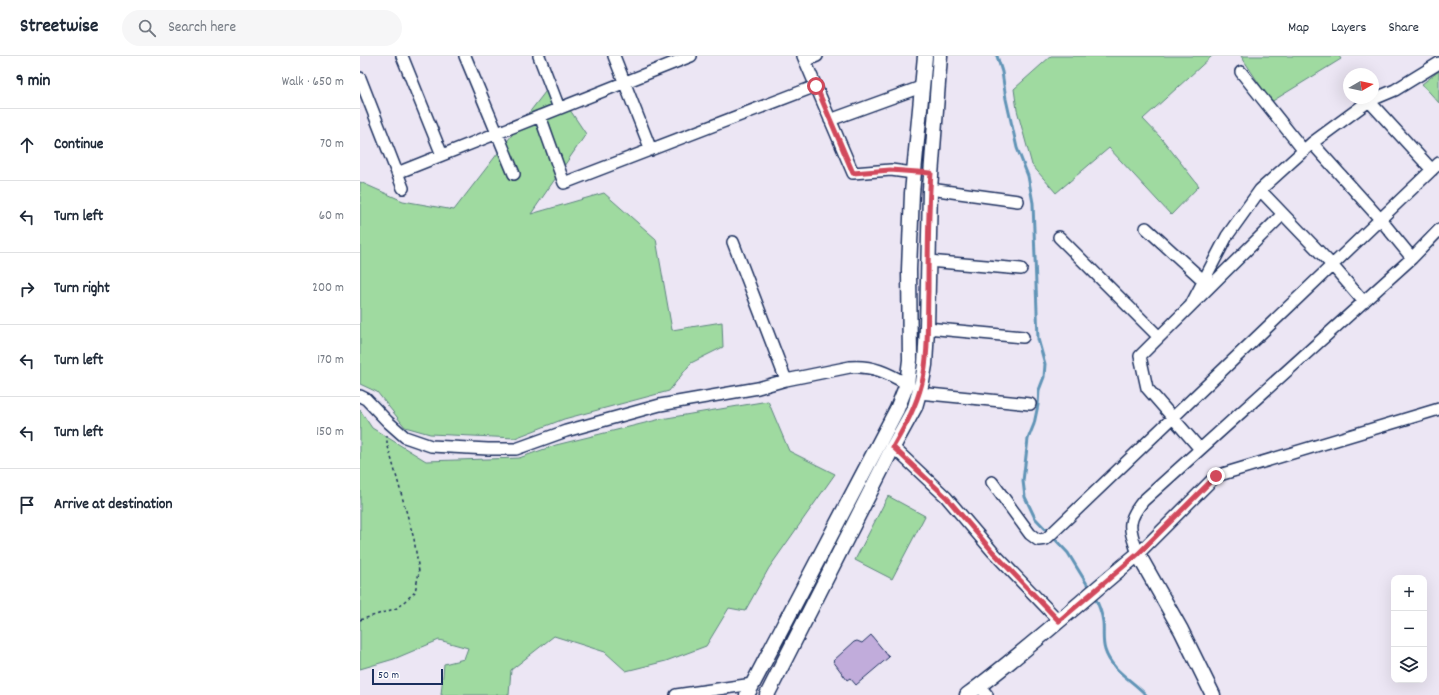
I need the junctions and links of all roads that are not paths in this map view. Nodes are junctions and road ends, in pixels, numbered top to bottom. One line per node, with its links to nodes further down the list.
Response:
1 (402, 56): 27 (street)
2 (464, 56): 23 (street)
3 (538, 56): 20 (street)
4 (614, 56): 13 (street)
5 (690, 56): 13 (street)
6 (817, 56): 9 (street)
7 (925, 56): 15 (main road)
8 (940, 56): 31 (main road)
9 (804, 58): 14 (street)
10 (1439, 63): 16 (street)
11 (1241, 72): 26 (street)
12 (360, 78): 17 (street)
13 (624, 82): 20 (street); 25 (street)
14 (816, 86): 22 (street); 25 (street)
15 (921, 88): 22 (street); 29 (main road)
16 (1379, 97)
17 (364, 99): 30 (street)
18 (1365, 104): 24 (street)
19 (1372, 104): 28 (street)
20 (559, 108): 21 (street)
21 (540, 116): 23 (street); 25 (street)
22 (830, 120): 29 (street)
23 (497, 133): 27 (street); 32 (street)
24 (1312, 143): 26 (street); 38 (street)
25 (651, 150)
26 (1304, 151): 35 (street)
27 (442, 155): 30 (street)
28 (1435, 166): 38 (street)
29 (913, 172): 31 (main road); 54 (main road)
30 (397, 173): 33 (street)
31 (931, 173): 34 (main road)
32 (514, 174)
33 (403, 188)
34 (930, 189): 36 (street); 44 (main road)
35 (1260, 190): 37 (street); 47 (street)
36 (1018, 201)
37 (1283, 214): 45 (street); 49 (street)
38 (1381, 220): 43 (street); 45 (street)
39 (1146, 228): 47 (street)
40 (1439, 230): 43 (street)
41 (1059, 237): 52 (street)
42 (733, 242): 53 (street)
43 (1412, 258): 48 (street)
44 (928, 260): 46 (street); 50 (main road)
45 (1332, 265): 48 (street); 59 (street)
46 (1022, 269)
47 (1204, 281): 49 (street)
48 (1364, 302): 61 (street)
49 (1192, 303): 52 (street)
50 (927, 328): 51 (street); 55 (main road)
51 (1023, 337)
52 (1159, 337): 59 (street)
53 (786, 380): 54 (street); 56 (street)
54 (907, 384): 64 (main road)
55 (919, 393): 57 (street); 60 (main road)
56 (360, 396)
57 (1030, 404)
58 (1439, 409): 63 (street)
59 (1172, 418): 61 (street); 62 (street)
60 (893, 447): 65 (main road); 66 (street)
61 (1200, 449): 63 (street)
62 (992, 482)
63 (1138, 554): 66 (main road); 72 (main road)
64 (799, 597): 65 (main road); 67 (main road)
65 (813, 606): 70 (main road)
66 (1059, 621): 68 (main road)
67 (750, 690): 69 (street)
68 (983, 691): 71 (main road)
69 (676, 695)
70 (767, 695)
71 (967, 695)
72 (1213, 695)

